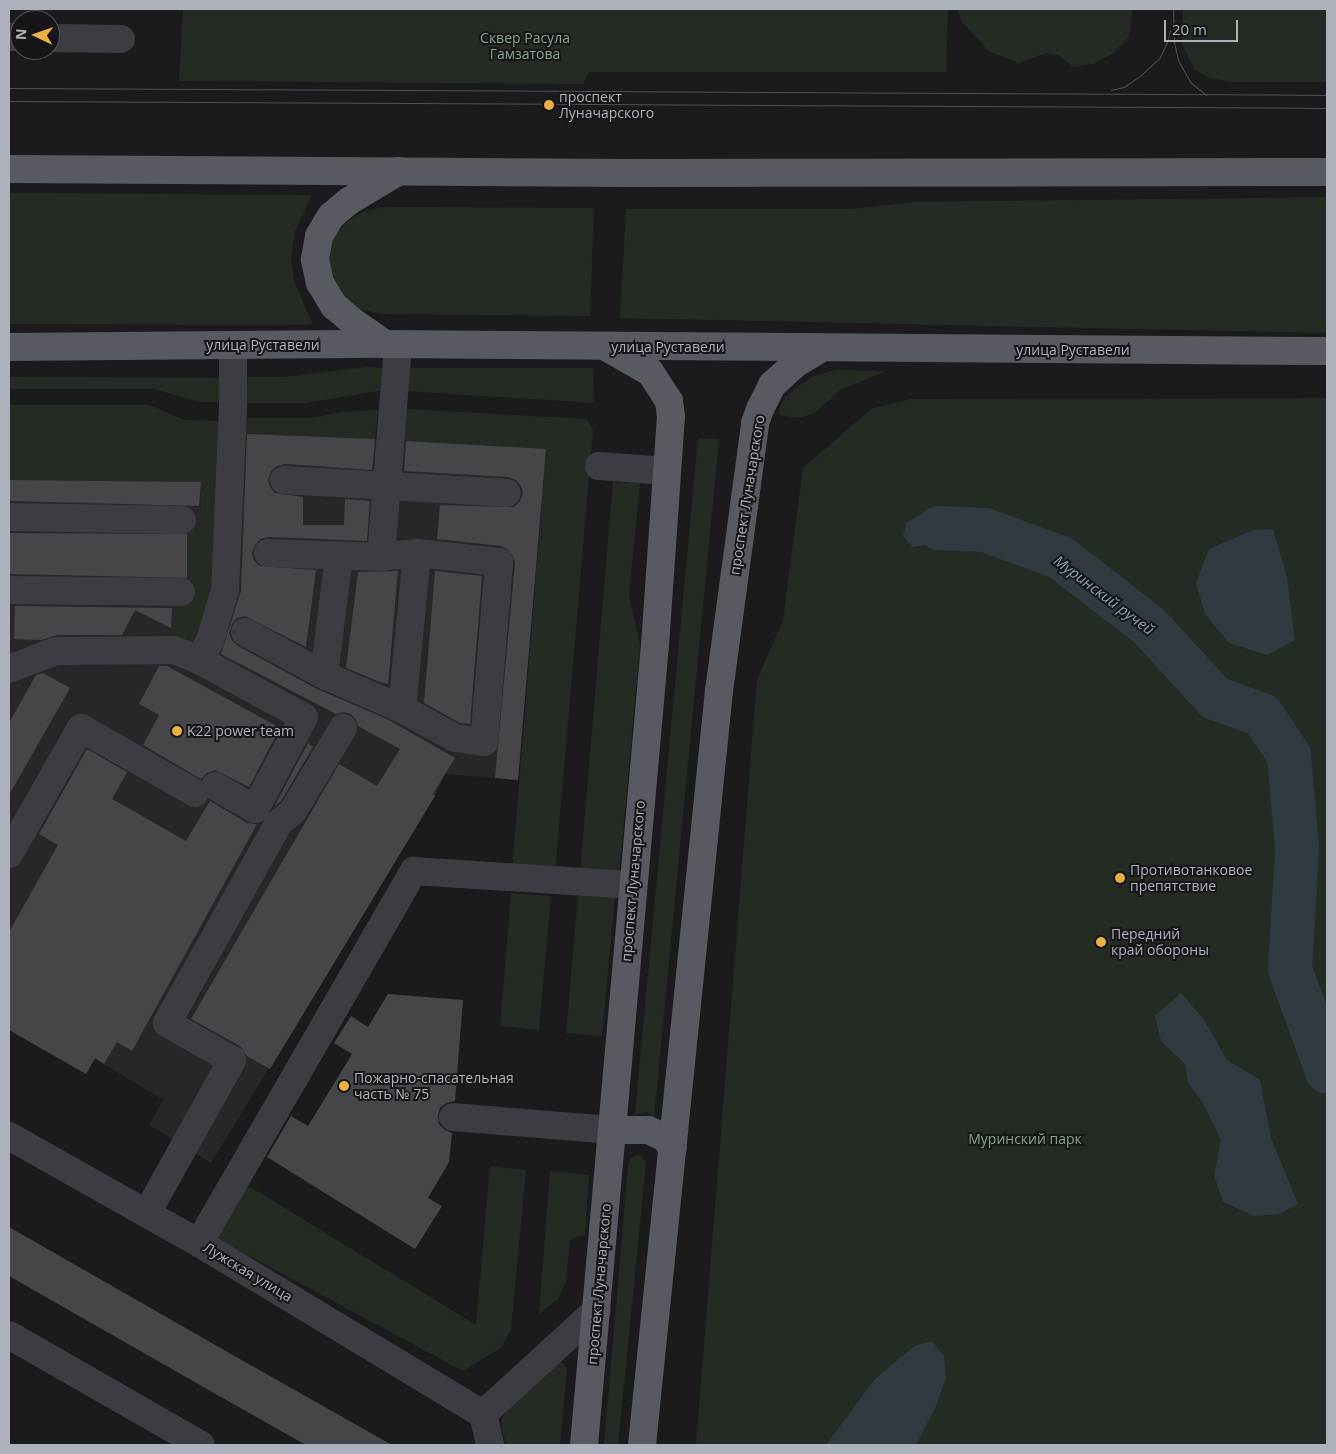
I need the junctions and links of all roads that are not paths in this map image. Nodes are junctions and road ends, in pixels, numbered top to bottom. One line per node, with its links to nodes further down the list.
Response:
1 (60, 38): 2 (street)
2 (121, 39)
3 (9, 169): 4 (main road)
4 (399, 171): 5 (main road); 7 (main road)
5 (1327, 172)
6 (233, 345): 7 (main road, улица Руставели); 8 (main road, улица Руставели); 26 (street)
7 (391, 345): 9 (main road, улица Руставели); 15 (street)
8 (9, 347)
9 (606, 347): 10 (main road, улица Руставели); 13 (main road, проспект Луначарского)
10 (822, 348): 11 (main road, улица Руставели); 36 (main road, проспект Луначарского)
11 (1327, 351)
12 (599, 466): 13 (street)
13 (667, 471): 32 (main road, проспект Луначарского)
14 (284, 480): 15 (street)
15 (386, 487): 16 (street); 22 (street)
16 (507, 493)
17 (9, 517): 18 (street)
18 (182, 520)
19 (268, 553): 21 (street)
20 (417, 554): 22 (street); 29 (street); 29 (street)
21 (339, 557): 22 (street); 28 (street)
22 (381, 557)
23 (9, 590): 24 (street)
24 (180, 592)
25 (245, 632): 28 (street)
26 (199, 660): 27 (street); 31 (street)
27 (9, 669)
28 (324, 675): 29 (street)
29 (402, 709)
30 (343, 728): 37 (street)
31 (9, 854)
32 (633, 885): 34 (main road, проспект Луначарского); 38 (street)
33 (453, 1118): 34 (street)
34 (612, 1130): 36 (main road); 39 (main road, проспект Луначарского)
35 (9, 1136): 37 (street, Лужская улица)
36 (673, 1148): 45 (main road, проспект Луначарского)
37 (147, 1213): 38 (street, Лужская улица)
38 (199, 1243): 41 (street, Лужская улица)
39 (597, 1310): 41 (street); 44 (main road, проспект Луначарского)
40 (9, 1335): 42 (street)
41 (483, 1414): 43 (street)
42 (183, 1441)
43 (490, 1445)
44 (584, 1445)
45 (642, 1445)

